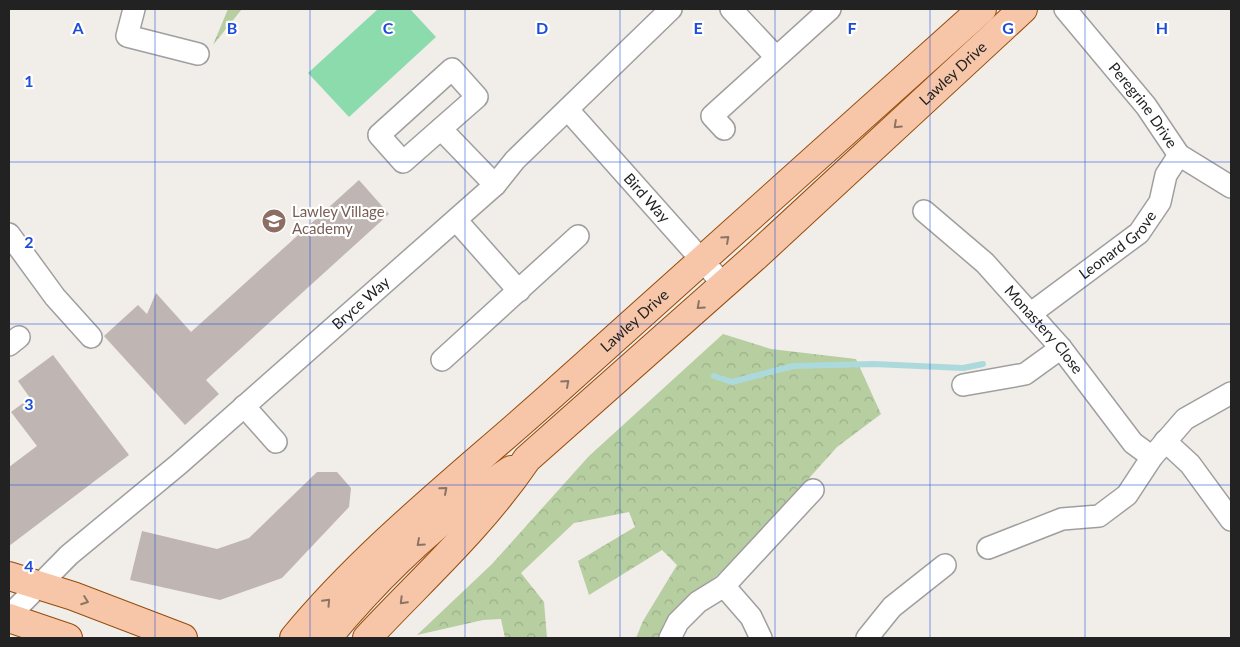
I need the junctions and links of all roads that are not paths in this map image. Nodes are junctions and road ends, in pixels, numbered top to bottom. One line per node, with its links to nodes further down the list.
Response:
1 (134, 9): 8 (street)
2 (671, 9): 10 (street, Bryce Way)
3 (731, 9): 9 (street)
4 (830, 9): 9 (street)
5 (982, 9): 20 (main road, Lawley Drive, one-way to 5)
6 (1023, 9): 21 (main road, Lawley Drive, one-way to 21)
7 (1065, 9): 13 (street, Peregrine Drive)
8 (198, 54)
9 (776, 57): 12 (street)
10 (568, 110): 15 (street, Bryce Way); 20 (street, Bird Way)
11 (441, 129): 11 (street); 15 (street)
12 (724, 129)
13 (1179, 155): 14 (street, Peregrine Drive); 23 (street, Leonard Grove)
14 (1229, 181)
15 (495, 185): 17 (street, Bryce Way)
16 (924, 211): 23 (street, Monastery Close)
17 (456, 220): 22 (street); 29 (street, Bryce Way)
18 (9, 234): 24 (street)
19 (578, 236): 22 (street)
20 (702, 261): 21 (street, Bird Way); 44 (main road, Lawley Drive, one-way to 20)
21 (724, 285): 33 (main road, Lawley Drive, one-way to 33)
22 (519, 291): 26 (street)
23 (1030, 314): 25 (street, Monastery Close)
24 (91, 337)
25 (1061, 348): 27 (street); 32 (street, Monastery Close)
26 (442, 360)
27 (963, 385)
28 (1231, 393): 30 (street)
29 (244, 406): 31 (street); 39 (street, Bryce Way)
30 (1165, 441): 32 (street); 35 (street)
31 (276, 442)
32 (1152, 457): 36 (street)
33 (527, 460): 45 (main road, one-way to 45); 46 (main road, Lawley Drive, one-way to 46)
34 (813, 490): 40 (street)
35 (1231, 520)
36 (988, 548)
37 (945, 565): 49 (street)
38 (9, 576): 39 (main road)
39 (39, 585): 41 (street, Bryce Way); 43 (main road, one-way to 43)
40 (724, 586): 47 (street); 48 (street)
41 (9, 617): 42 (main road)
42 (68, 638)
43 (183, 638)
44 (294, 638)
45 (327, 638)
46 (367, 638)
47 (670, 638)
48 (761, 638)
49 (867, 638)

